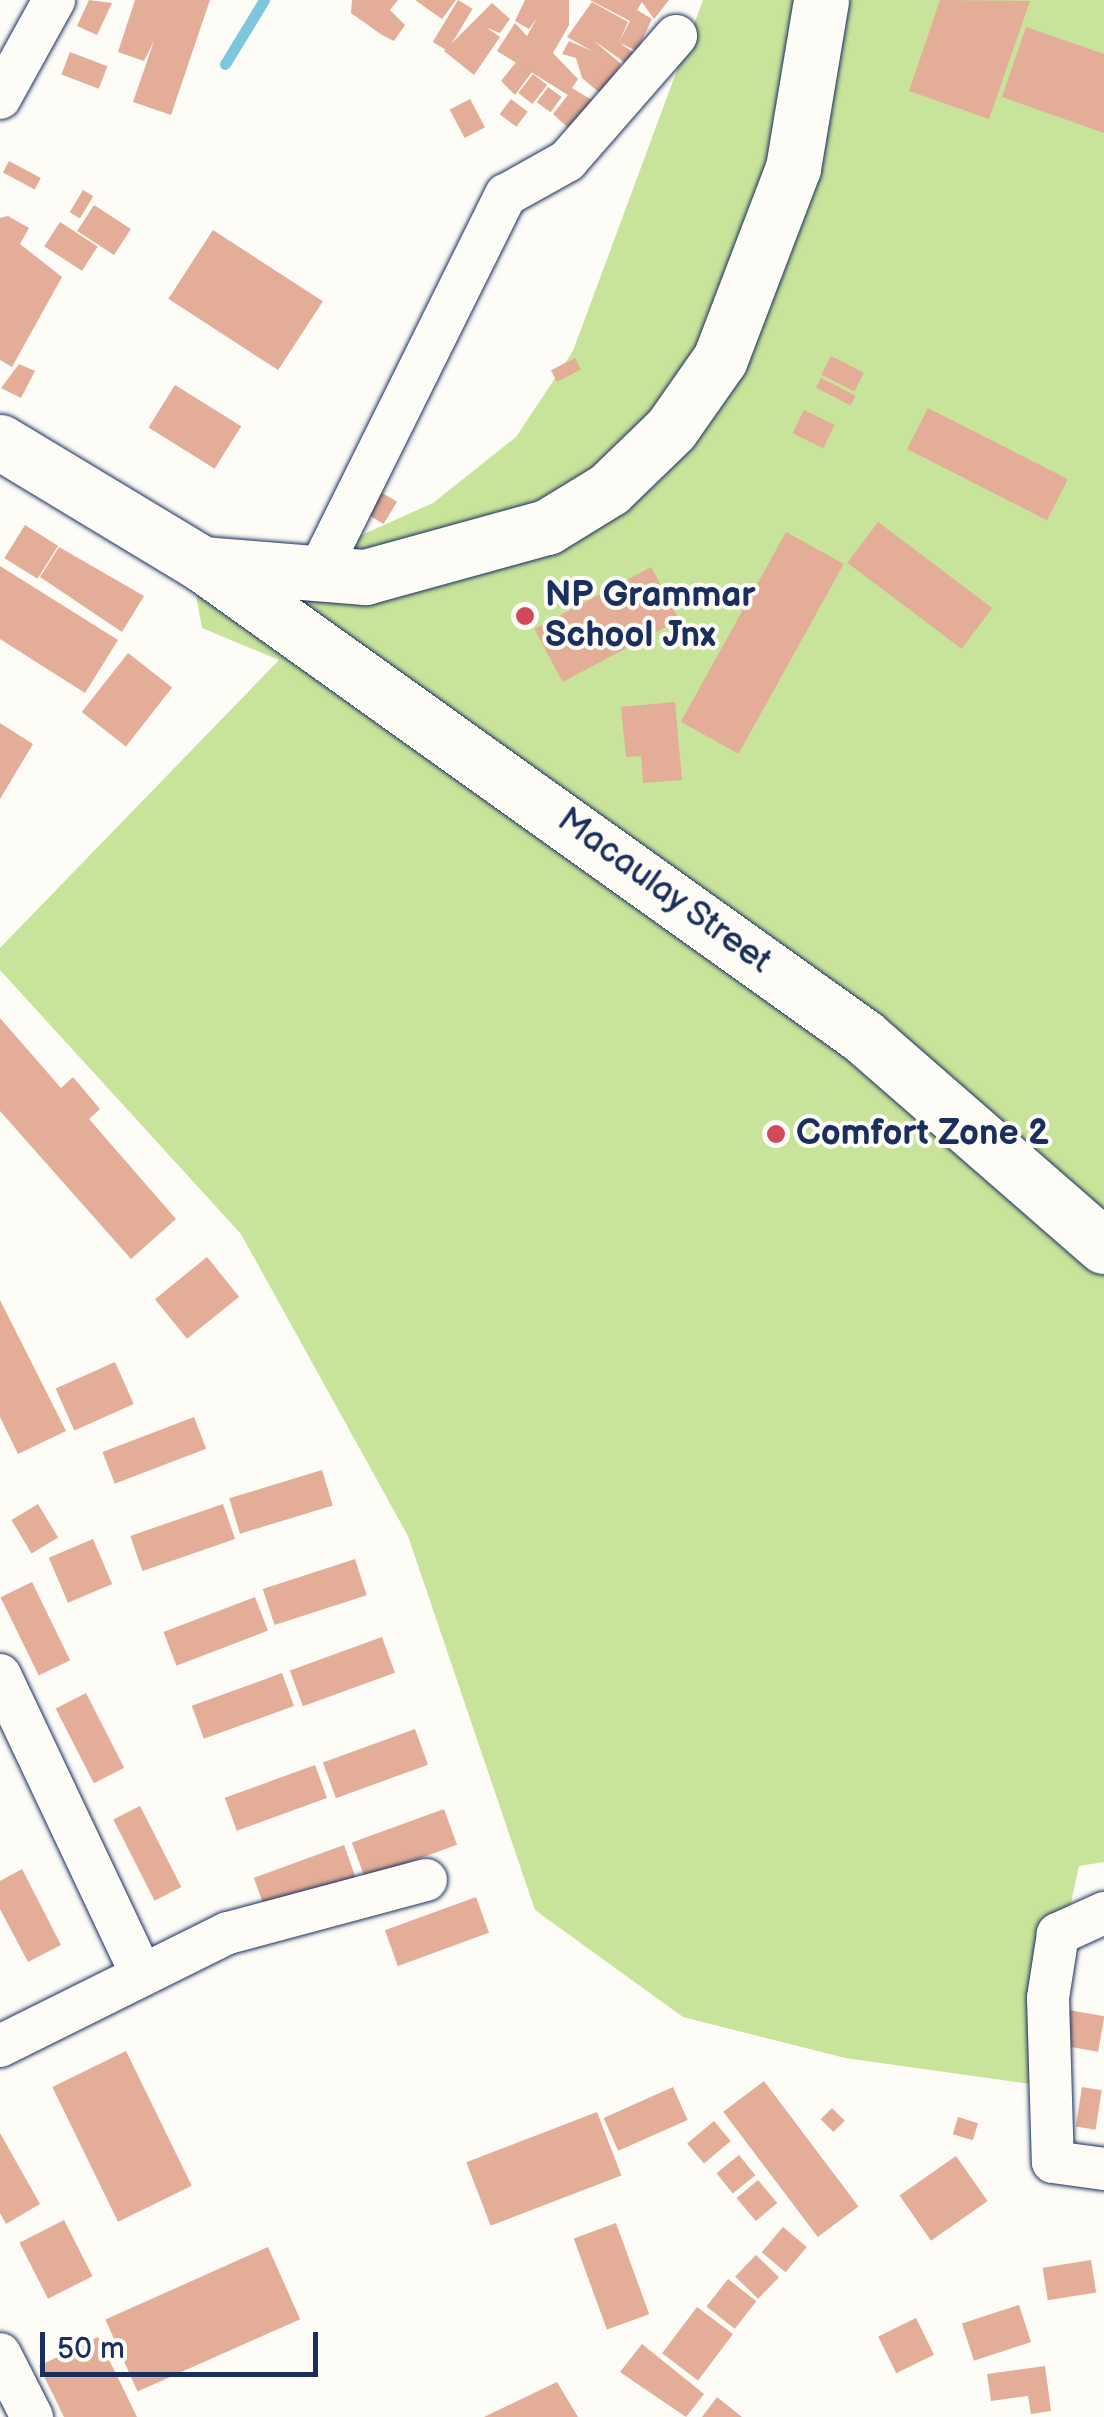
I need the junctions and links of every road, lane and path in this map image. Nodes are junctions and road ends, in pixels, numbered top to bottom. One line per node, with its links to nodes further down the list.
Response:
1 (54, 0): 4 (street)
2 (820, 0): 7 (main road)
3 (676, 36): 7 (street)
4 (0, 98)
5 (0, 442): 6 (main road, Macaulay Street)
6 (202, 564): 7 (main road); 8 (main road, Macaulay Street)
7 (341, 577): 8 (main road)
8 (342, 666): 9 (main road, Macaulay Street)
9 (1104, 1246)
10 (0, 1675): 13 (street)
11 (426, 1880): 13 (street)
12 (1104, 1913): 15 (street)
13 (142, 1975): 14 (street)
14 (2, 2038)
15 (1104, 2169)
16 (0, 2354): 17 (street)
17 (32, 2417)

